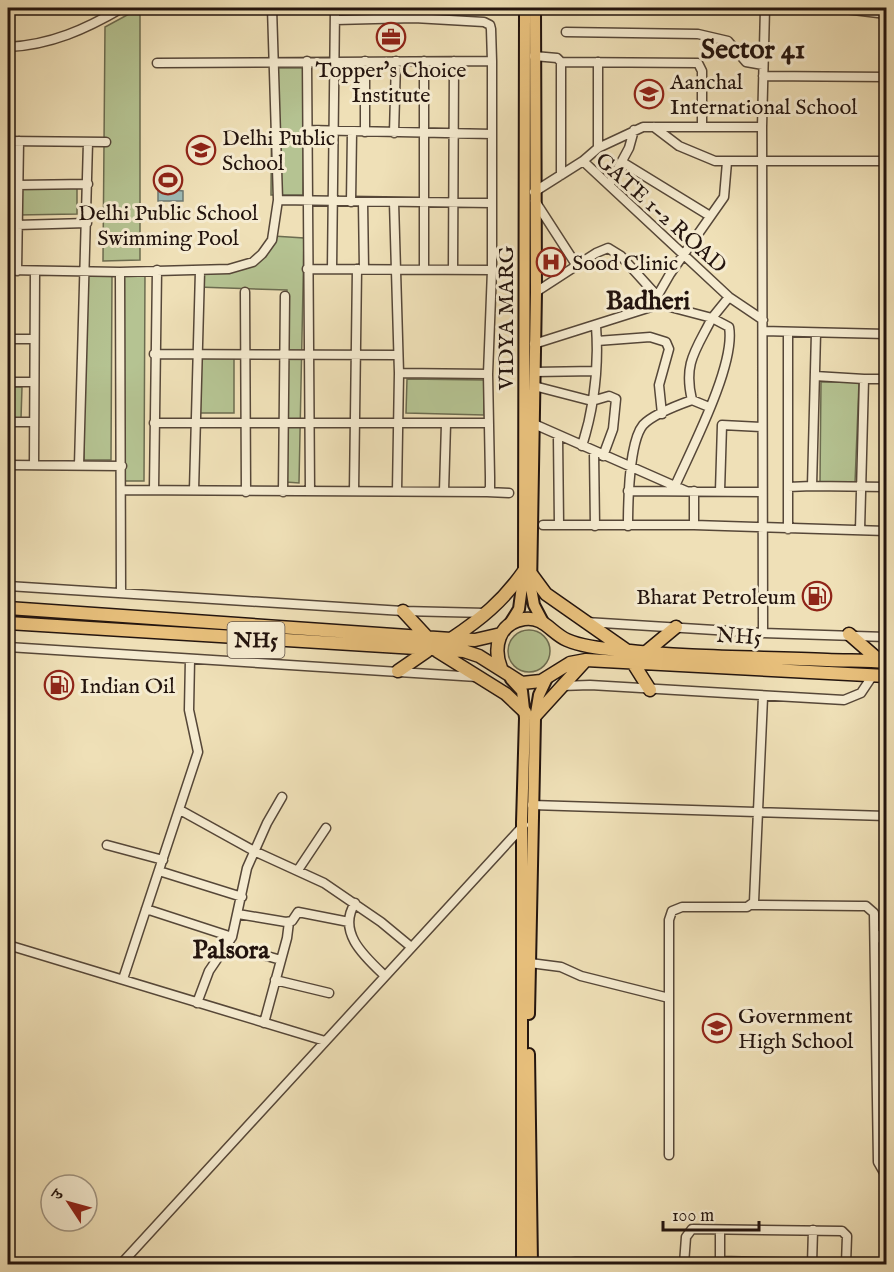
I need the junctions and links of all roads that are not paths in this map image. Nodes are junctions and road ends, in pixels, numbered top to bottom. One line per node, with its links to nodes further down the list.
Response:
1 (122, 8): 13 (street)
2 (272, 8): 22 (street)
3 (335, 8): 11 (street)
4 (414, 8): 10 (street)
5 (524, 8): 171 (main road, VIDYA MARG)
6 (535, 8): 14 (main road, VIDYA MARG)
7 (765, 8): 26 (street)
8 (837, 8): 9 (street)
9 (886, 14)
10 (414, 18): 11 (street); 21 (street)
11 (334, 20): 16 (street)
12 (566, 32): 26 (street)
13 (8, 47)
14 (534, 56): 23 (street); 55 (main road, VIDYA MARG)
15 (307, 61): 16 (street); 22 (street); 33 (street)
16 (334, 61): 17 (street); 34 (street)
17 (366, 61): 18 (street); 36 (street)
18 (396, 61): 19 (street); 37 (street)
19 (424, 61): 20 (street); 38 (street)
20 (454, 61): 21 (street); 39 (street)
21 (492, 61): 40 (street)
22 (272, 62): 25 (street); 56 (street)
23 (561, 62): 24 (street); 51 (street)
24 (598, 62): 29 (street); 45 (street)
25 (157, 63)
26 (763, 65): 27 (street)
27 (763, 76): 28 (street); 31 (street)
28 (886, 77)
29 (702, 126): 30 (street); 31 (street)
30 (654, 127): 32 (street); 49 (street)
31 (762, 127): 50 (street)
32 (634, 129): 45 (street); 48 (street)
33 (307, 130): 34 (street); 57 (street)
34 (332, 131): 35 (street); 58 (street)
35 (352, 132): 36 (street); 59 (street)
36 (365, 132): 37 (street)
37 (394, 133): 38 (street)
38 (424, 133): 39 (street); 63 (street)
39 (454, 134): 40 (street); 62 (street)
40 (492, 134): 64 (street)
41 (8, 141): 42 (street)
42 (19, 141): 43 (street); 53 (street)
43 (88, 142): 44 (street); 52 (street)
44 (106, 142)
45 (598, 148): 46 (street)
46 (583, 161): 51 (street, GATE 1-2 ROAD); 54 (street, GATE 1-2 ROAD)
47 (886, 161): 50 (street)
48 (622, 162): 54 (street); 65 (street)
49 (727, 162): 50 (street); 65 (street)
50 (762, 162): 89 (street)
51 (561, 175): 55 (street, GATE 1-2 ROAD)
52 (87, 184): 53 (street); 66 (street)
53 (18, 185): 67 (street)
54 (609, 185): 68 (street, GATE 1-2 ROAD)
55 (534, 196): 69 (street); 84 (main road, VIDYA MARG)
56 (278, 200): 57 (street); 80 (street)
57 (307, 202): 58 (street); 70 (street)
58 (333, 202): 59 (street); 71 (street)
59 (351, 202): 60 (street)
60 (363, 202): 61 (street); 72 (street)
61 (394, 202): 63 (street); 73 (street)
62 (453, 202): 63 (street); 64 (street); 76 (street)
63 (426, 203): 74 (street)
64 (491, 203): 77 (street)
65 (710, 216): 68 (street)
66 (87, 223): 67 (street); 81 (street)
67 (17, 225): 78 (street)
68 (684, 253): 86 (street, GATE 1-2 ROAD); 87 (street)
69 (577, 266): 84 (street); 87 (street)
70 (306, 268): 71 (street); 103 (street)
71 (332, 269): 72 (street)
72 (360, 269): 73 (street); 105 (street)
73 (397, 269): 74 (street); 104 (street)
74 (424, 269): 76 (street)
75 (157, 270): 80 (street); 82 (street); 100 (street)
76 (453, 270): 77 (street)
77 (492, 270): 109 (street)
78 (12, 271): 79 (street)
79 (34, 271): 81 (street); 96 (street)
80 (200, 271): 101 (street)
81 (86, 272): 82 (street); 139 (street)
82 (120, 272): 140 (street)
83 (245, 291): 99 (street)
84 (536, 292): 98 (main road, VIDYA MARG)
85 (285, 296): 102 (street)
86 (729, 297): 88 (street); 89 (street, GATE 1-2 ROAD)
87 (656, 300): 88 (street); 90 (street)
88 (712, 318): 116 (street); 118 (street)
89 (763, 320): 91 (street)
90 (596, 326): 97 (street); 98 (street)
91 (763, 331): 92 (street); 132 (street)
92 (788, 333): 93 (street); 145 (street)
93 (816, 333): 94 (street); 110 (street)
94 (886, 334)
95 (8, 339): 96 (street)
96 (34, 339): 114 (street)
97 (597, 341): 106 (street); 119 (street)
98 (534, 344): 107 (main road, VIDYA MARG)
99 (245, 352): 101 (street); 102 (street); 124 (street)
100 (154, 354): 101 (street); 122 (street)
101 (198, 354): 123 (street)
102 (284, 354): 103 (street); 125 (street)
103 (308, 355): 105 (street); 126 (street)
104 (398, 355): 105 (street); 108 (street)
105 (357, 356): 127 (street)
106 (596, 371): 107 (street); 117 (street)
107 (534, 372): 115 (main road, VIDYA MARG)
108 (399, 373): 109 (street); 129 (street)
109 (488, 374): 128 (street)
110 (815, 376): 111 (street); 143 (street)
111 (864, 379): 112 (street); 144 (street)
112 (886, 379)
113 (8, 382): 114 (street)
114 (34, 382): 121 (street)
115 (534, 386): 117 (street); 131 (main road, VIDYA MARG)
116 (692, 400): 118 (street); 119 (street)
117 (592, 401): 134 (street); 136 (street)
118 (709, 407): 142 (street)
119 (662, 414): 141 (street)
120 (8, 422): 121 (street)
121 (34, 422): 138 (street)
122 (154, 423): 123 (street); 147 (street)
123 (196, 423): 124 (street); 149 (street)
124 (246, 423): 125 (street); 157 (street)
125 (284, 423): 126 (street); 158 (street)
126 (309, 423): 127 (street); 150 (street)
127 (355, 423): 129 (street); 151 (street)
128 (489, 423): 130 (street); 159 (street)
129 (397, 424): 130 (street); 152 (street)
130 (446, 424): 153 (street)
131 (534, 424): 133 (street); 171 (main road, VIDYA MARG)
132 (761, 427): 156 (street); 160 (street)
133 (558, 436): 134 (street); 163 (street)
134 (582, 446): 135 (street)
135 (594, 452): 136 (street); 165 (street)
136 (603, 456): 141 (street)
137 (8, 465): 138 (street)
138 (34, 465): 139 (street)
139 (79, 465): 140 (street)
140 (122, 465): 148 (street)
141 (632, 468): 142 (street); 154 (street)
142 (675, 486): 155 (street)
143 (812, 486): 144 (street); 145 (street)
144 (862, 486): 146 (street); 169 (street)
145 (788, 487): 168 (street)
146 (886, 487)
147 (154, 489): 148 (street); 149 (street)
148 (122, 490): 173 (street)
149 (194, 490): 157 (street)
150 (310, 491): 151 (street); 158 (street)
151 (354, 491): 152 (street)
152 (397, 491): 153 (street)
153 (444, 491): 159 (street)
154 (628, 491): 155 (street); 166 (street)
155 (690, 491): 156 (street); 164 (street)
156 (720, 491): 160 (street)
157 (246, 492): 158 (street)
158 (283, 492)
159 (487, 492): 161 (street)
160 (762, 492): 167 (street)
161 (509, 493)
162 (543, 525): 163 (street)
163 (559, 525): 165 (street)
164 (694, 525): 166 (street); 167 (street)
165 (595, 526): 166 (street)
166 (628, 526)
167 (761, 529): 168 (street); 182 (street)
168 (788, 529): 169 (street)
169 (860, 530): 170 (street)
170 (886, 531)
171 (528, 573): 176 (highway); 177 (main road, VIDYA MARG); 178 (highway); 181 (main road, VIDYA MARG)
172 (8, 585): 173 (street)
173 (121, 592): 175 (street)
174 (8, 608): 184 (highway, NH5)
175 (403, 611): 176 (street); 184 (highway)
176 (489, 613): 186 (highway)
177 (543, 622): 181 (highway, NH5); 190 (highway, NH5 / NH5)
178 (583, 622): 180 (street); 190 (highway)
179 (8, 623): 188 (highway, NH5)
180 (676, 627): 182 (street); 189 (highway)
181 (505, 630): 186 (highway, NH5); 194 (highway)
182 (763, 633): 183 (street)
183 (849, 634): 185 (street); 193 (highway)
184 (427, 637): 186 (highway, NH5)
185 (886, 637)
186 (451, 639)
187 (8, 647): 191 (street)
188 (432, 651): 194 (highway, NH5); 195 (highway); 199 (highway)
189 (646, 652): 190 (highway, NH5 / NH5); 193 (highway, NH5 / NH5)
190 (630, 657): 192 (highway, NH5); 197 (highway, NH5); 202 (highway)
191 (190, 659): 195 (street); 207 (street)
192 (586, 660): 196 (highway, NH5); 201 (highway)
193 (884, 662)
194 (501, 668): 200 (highway, NH5)
195 (398, 671): 199 (street)
196 (550, 675): 200 (highway, NH5); 204 (main road)
197 (873, 675): 198 (highway, NH5); 203 (street)
198 (886, 676)
199 (478, 677): 204 (highway)
200 (511, 679): 204 (main road)
201 (561, 686): 202 (street); 204 (highway)
202 (650, 690): 203 (street)
203 (763, 697): 208 (street)
204 (530, 714): 206 (main road); 210 (main road)
205 (282, 797): 213 (street)
206 (532, 805): 208 (street); 210 (main road)
207 (180, 810): 213 (street); 214 (street)
208 (757, 813): 209 (street); 219 (street)
209 (886, 816)
210 (527, 825): 228 (street); 231 (main road); 248 (main road)
211 (326, 828): 215 (street)
212 (107, 845): 214 (street)
213 (254, 851): 215 (street); 217 (street)
214 (163, 860): 216 (street)
215 (297, 870): 218 (street)
216 (159, 871): 217 (street); 220 (street)
217 (242, 897): 221 (street)
218 (355, 903): 223 (street); 228 (street)
219 (751, 905): 224 (street); 236 (street)
220 (146, 909): 225 (street); 233 (street)
221 (238, 914): 222 (street); 225 (street)
222 (289, 922): 223 (street); 230 (street)
223 (349, 922): 232 (street)
224 (876, 934): 226 (street); 240 (street)
225 (232, 937): 229 (street)
226 (886, 944)
227 (8, 945): 233 (street)
228 (410, 946): 232 (street)
229 (224, 951): 230 (street); 237 (street)
230 (281, 960): 234 (street)
231 (530, 963): 236 (street); 249 (main road)
232 (384, 975): 239 (street)
233 (123, 979): 237 (street)
234 (276, 980): 235 (street); 238 (street)
235 (329, 993)
236 (669, 998): 242 (street)
237 (197, 1003): 238 (street)
238 (264, 1023): 239 (street)
239 (325, 1041): 247 (street)
240 (882, 1082): 241 (street)
241 (882, 1127): 243 (street)
242 (669, 1155)
243 (886, 1176)
244 (720, 1230): 245 (street); 246 (street); 251 (street)
245 (813, 1230): 252 (street); 253 (street)
246 (720, 1263): 252 (street)
247 (121, 1264)
248 (522, 1264)
249 (532, 1264)
250 (558, 1264): 251 (street)
251 (684, 1264)
252 (812, 1264)
253 (846, 1264)

